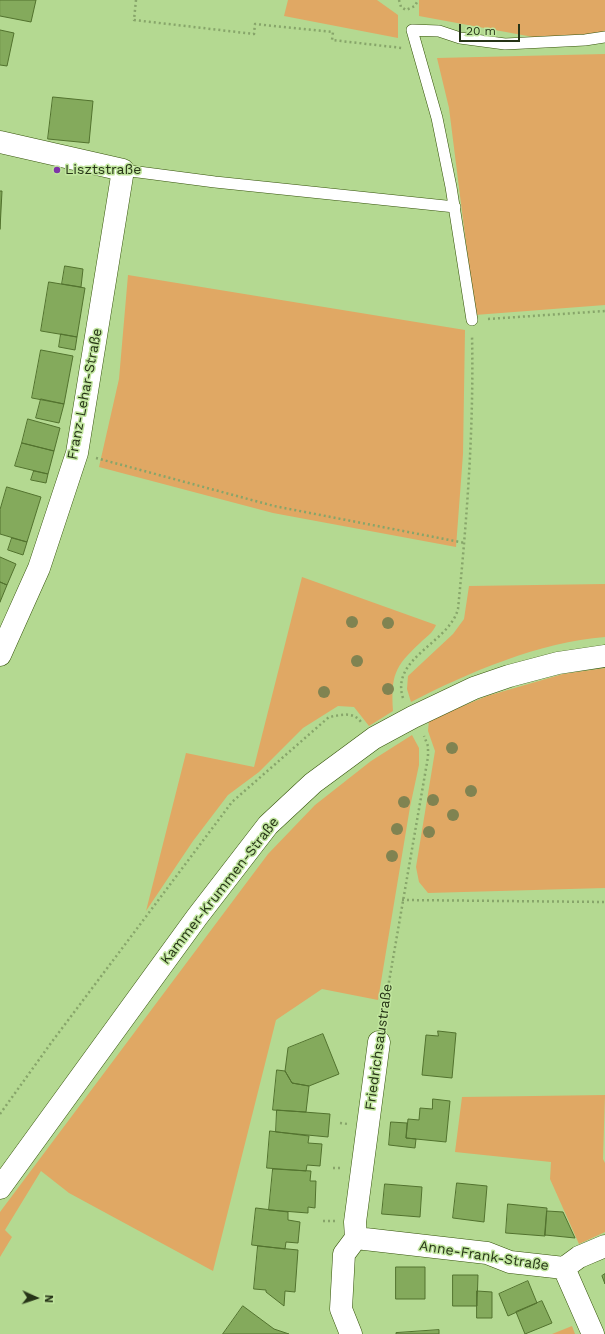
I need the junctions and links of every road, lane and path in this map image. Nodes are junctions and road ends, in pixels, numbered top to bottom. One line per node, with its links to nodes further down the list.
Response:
1 (136, 0): 5 (path)
2 (398, 0): 3 (path)
3 (418, 0)
4 (605, 37): 5 (lane)
5 (418, 49): 8 (lane)
6 (0, 142): 7 (street)
7 (123, 170): 8 (lane); 11 (street, Franz-Lehar-Straße)
8 (455, 207): 10 (lane)
9 (605, 311): 10 (path)
10 (472, 320): 12 (path)
11 (76, 452): 12 (path); 13 (street, Franz-Lehar-Straße)
12 (465, 543): 15 (path)
13 (0, 656)
14 (605, 656): 17 (street, Kammer-Krummen-Straße)
15 (406, 705)
16 (423, 733): 18 (path, Friedrichsaustraße)
17 (374, 738): 21 (path); 22 (street, Kammer-Krummen-Straße)
18 (402, 900): 19 (path); 20 (path, Friedrichsaustraße)
19 (605, 902)
20 (379, 1042): 23 (street, Friedrichsaustraße)
21 (0, 1114)
22 (0, 1188)
23 (356, 1238): 25 (street, Anne-Frank-Straße); 26 (street)
24 (605, 1246): 25 (street, Anne-Frank-Straße)
25 (564, 1268): 27 (street, Anne-Frank-Straße)
26 (351, 1334)
27 (593, 1334)

